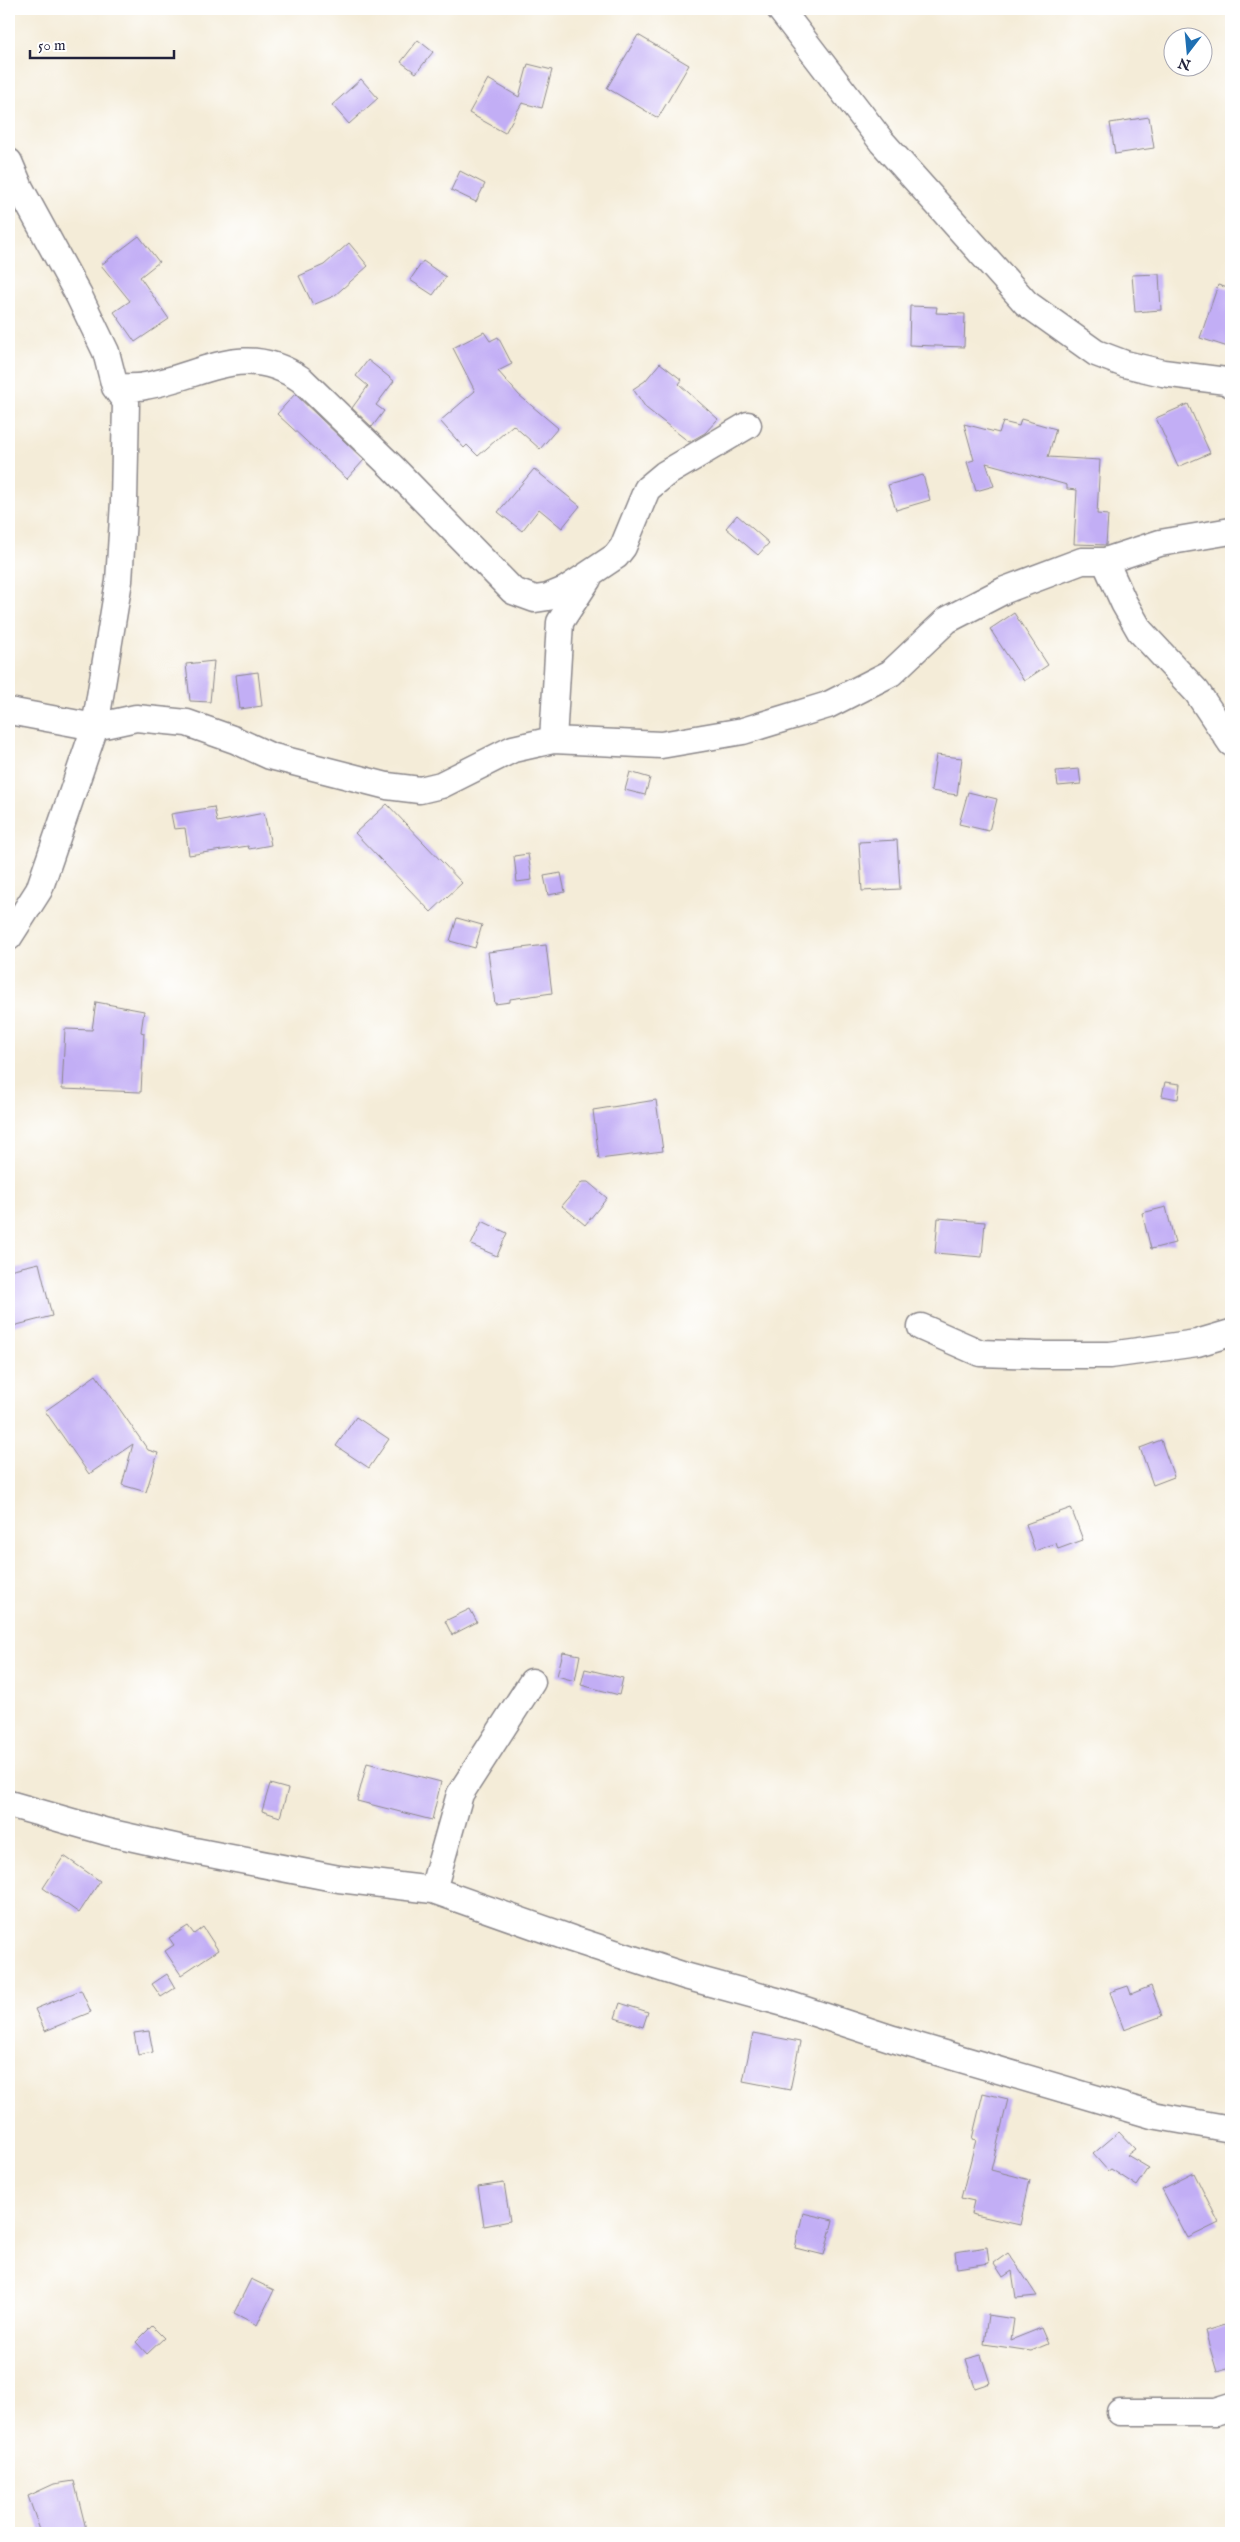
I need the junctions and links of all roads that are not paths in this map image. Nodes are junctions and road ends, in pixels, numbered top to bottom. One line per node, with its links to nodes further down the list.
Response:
1 (780, 9): 3 (street)
2 (9, 162): 4 (street)
3 (1231, 384)
4 (115, 387): 8 (street); 10 (street)
5 (748, 425): 8 (street)
6 (1231, 531): 7 (street)
7 (1105, 561): 11 (street); 12 (street)
8 (592, 572): 11 (street)
9 (9, 711): 10 (street)
10 (95, 727): 11 (street); 13 (street)
11 (553, 740)
12 (1231, 743)
13 (9, 937)
14 (921, 1327): 15 (street)
15 (1231, 1333)
16 (532, 1682): 18 (street)
17 (9, 1804): 18 (street)
18 (433, 1890): 19 (street)
19 (1231, 2128)
20 (1231, 2407): 21 (street)
21 (1120, 2412)

